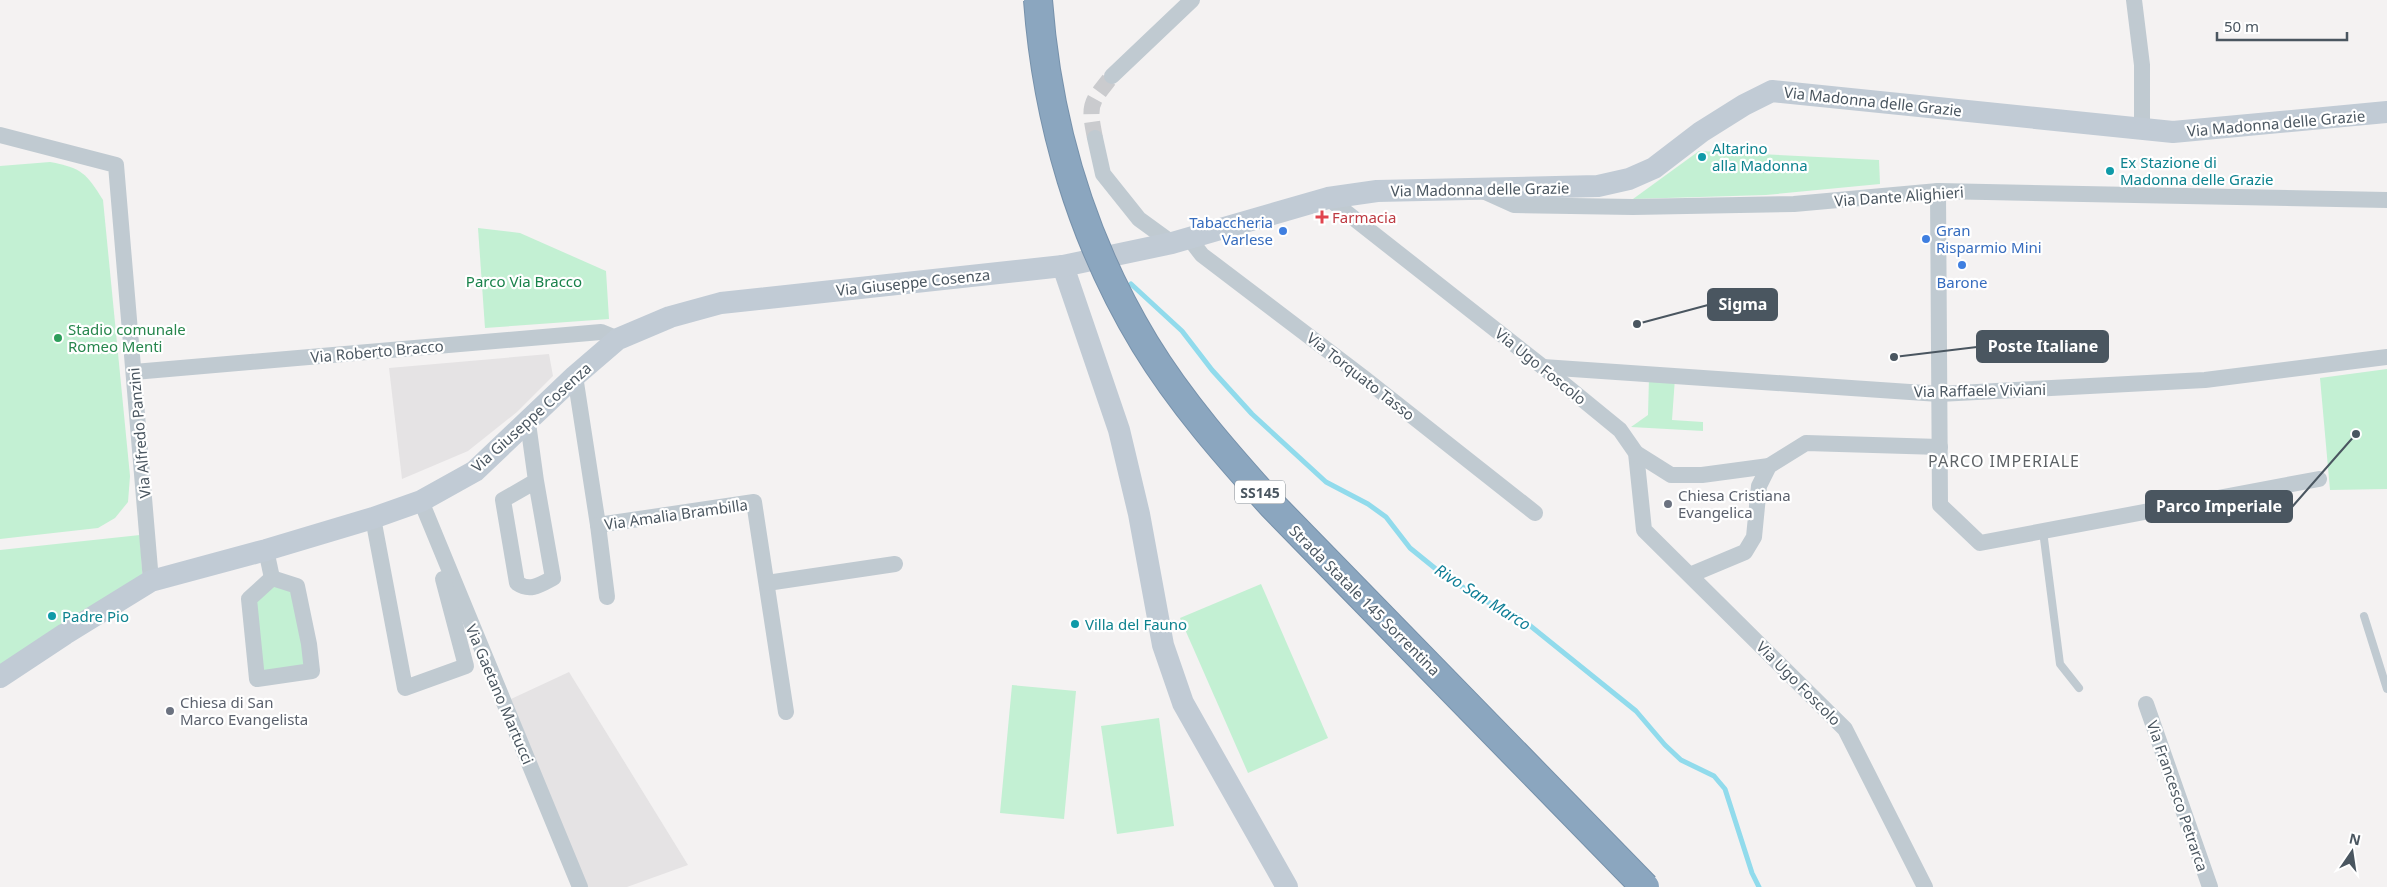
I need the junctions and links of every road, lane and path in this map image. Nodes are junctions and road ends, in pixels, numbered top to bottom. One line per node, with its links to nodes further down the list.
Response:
1 (1038, 0): 48 (highway, Strada Statale 145 Sorrentina / SS145, bridge)
2 (1192, 0): 4 (street)
3 (2134, 0): 6 (street)
4 (1112, 76)
5 (2387, 112): 6 (main road, Via Madonna delle Grazie)
6 (2142, 130): 9 (main road, Via Madonna delle Grazie)
7 (0, 135): 18 (street, Via Alfredo Panzini)
8 (1095, 138): 13 (street, Via Torquato Tasso)
9 (1475, 188): 10 (street, Via Dante Alighieri); 11 (main road, Via Madonna delle Grazie)
10 (1938, 191): 12 (street, Via Dante Alighieri); 20 (street)
11 (1328, 198): 13 (main road, Via Madonna delle Grazie); 17 (street, Via Ugo Foscolo)
12 (2387, 200)
13 (1180, 240): 14 (main road, Via Madonna delle Grazie); 28 (street, Via Torquato Tasso)
14 (1062, 266): 15 (main road, Via Giuseppe Cosenza); 47 (main road)
15 (618, 339): 18 (street, Via Roberto Bracco); 19 (main road, Via Giuseppe Cosenza)
16 (2387, 357): 20 (street, Via Raffaele Viviani)
17 (1543, 366): 20 (street, Via Raffaele Viviani); 23 (street, Via Ugo Foscolo)
18 (134, 372): 37 (street, Via Alfredo Panzini)
19 (575, 376): 21 (main road, Via Giuseppe Cosenza); 30 (street, Via Amalia Brambilla)
20 (1939, 394): 22 (street)
21 (528, 423): 26 (street); 27 (main road, Via Giuseppe Cosenza)
22 (1940, 447): 24 (street); 31 (street)
23 (1636, 453): 24 (street); 35 (street, Via Ugo Foscolo)
24 (1769, 466): 35 (street)
25 (2320, 479): 31 (street)
26 (536, 481): 26 (street)
27 (421, 501): 29 (main road, Via Giuseppe Cosenza); 46 (street, Via Gaetano Martucci)
28 (1535, 513)
29 (373, 518): 32 (main road, Via Giuseppe Cosenza); 34 (street)
30 (598, 526): 38 (street, Via Amalia Brambilla); 39 (street)
31 (2043, 531): 42 (lane)
32 (266, 550): 36 (street); 37 (main road, Via Giuseppe Cosenza)
33 (895, 564): 38 (street)
34 (442, 572)
35 (1690, 575): 49 (street, Via Ugo Foscolo)
36 (272, 578): 36 (street)
37 (151, 581): 41 (main road, Via Giuseppe Cosenza)
38 (767, 583): 45 (street, Via Amalia Brambilla)
39 (607, 597)
40 (2364, 616): 43 (lane)
41 (0, 677)
42 (2079, 688)
43 (2387, 689)
44 (2146, 704): 50 (street, Via Francesco Petrarca)
45 (786, 712)
46 (580, 887)
47 (1287, 887)
48 (1645, 887)
49 (1926, 887)
50 (2210, 887)

